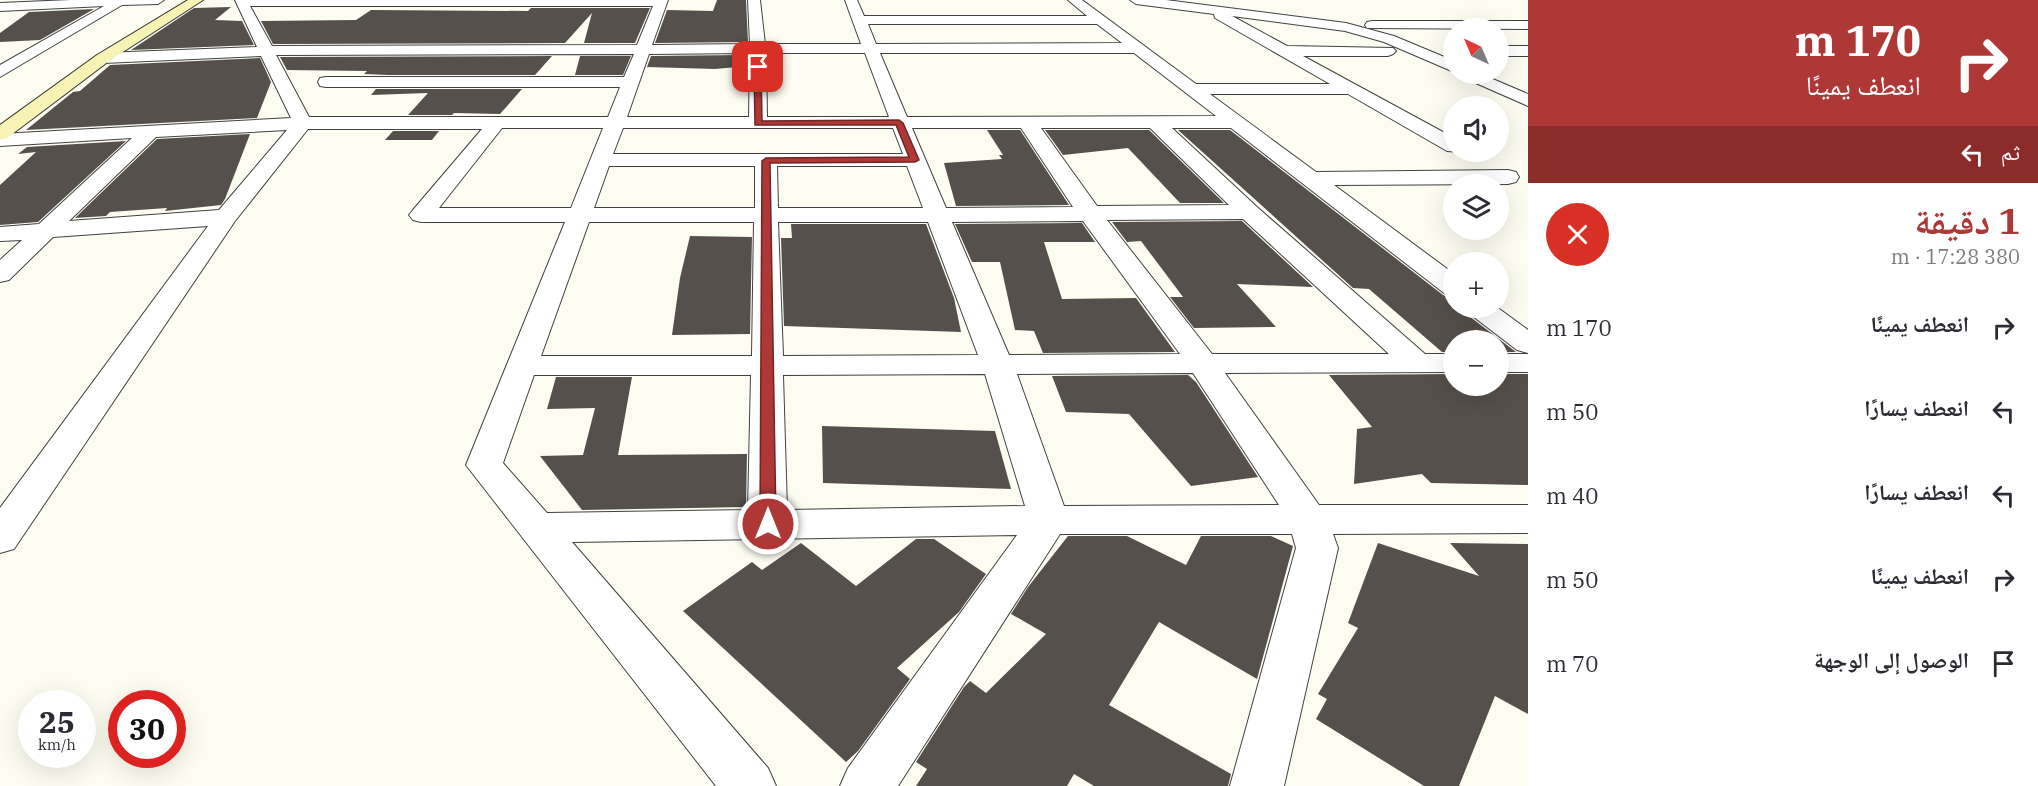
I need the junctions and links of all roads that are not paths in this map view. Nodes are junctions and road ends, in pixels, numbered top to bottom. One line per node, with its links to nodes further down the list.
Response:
1 (158, 0): 8 (street)
2 (196, 0): 36 (street)
3 (754, 0): 28 (street)
4 (1074, 0): 20 (street)
5 (1136, 0): 12 (street)
6 (242, 1): 7 (street); 30 (street)
7 (364, 1): 16 (street); 18 (street)
8 (122, 2): 9 (street); 38 (street)
9 (32, 5): 10 (street); 17 (street)
10 (0, 7)
11 (1008, 7): 19 (street)
12 (1209, 9): 31 (street); 32 (street)
13 (1451, 10): 15 (street)
14 (1333, 11): 22 (street)
15 (1473, 18)
16 (336, 19)
17 (0, 20)
18 (652, 20): 28 (street); 30 (street); 40 (street)
19 (1021, 20): 20 (street); 21 (street)
20 (1098, 20): 29 (street)
21 (860, 23): 28 (street); 29 (street); 49 (street)
22 (1443, 25)
23 (1509, 25): 24 (street)
24 (1528, 25)
25 (1509, 31): 27 (street)
26 (310, 34): 30 (street)
27 (1528, 38)
28 (758, 48): 48 (street)
29 (1135, 48): 42 (street)
30 (276, 50): 36 (street); 47 (street)
31 (1282, 51): 32 (street); 43 (street)
32 (1417, 51): 33 (street); 37 (street)
33 (1443, 51)
34 (1509, 51): 35 (street)
35 (1528, 51)
36 (103, 58): 54 (street)
37 (1443, 62)
38 (0, 72)
39 (326, 82): 40 (street)
40 (630, 82): 52 (street)
41 (1491, 84): 44 (street)
42 (1191, 89): 43 (street); 46 (street)
43 (1351, 89): 56 (street)
44 (1528, 100)
45 (1155, 122): 46 (street); 50 (street); 66 (street)
46 (1235, 122): 64 (street)
47 (303, 123): 51 (street); 53 (street); 71 (street)
48 (758, 123): 49 (street); 52 (street)
49 (899, 123): 50 (street); 58 (street)
50 (1027, 123): 67 (street)
51 (496, 124): 52 (street); 68 (street)
52 (615, 124): 57 (street)
53 (149, 133): 55 (street); 72 (street)
54 (0, 134)
55 (0, 140)
56 (1443, 141)
57 (601, 160): 59 (street); 68 (street)
58 (915, 160): 59 (street); 69 (street)
59 (766, 161): 70 (street)
60 (1480, 162): 61 (street)
61 (1502, 174)
62 (1443, 178): 64 (street)
63 (1509, 178): 65 (street)
64 (1310, 179): 75 (street)
65 (1528, 189)
66 (1249, 212): 67 (street); 81 (street)
67 (1090, 214): 69 (street); 80 (street)
68 (580, 215): 70 (street); 85 (street)
69 (937, 215): 70 (street); 79 (street)
70 (766, 216): 78 (street)
71 (226, 217): 72 (street); 91 (street)
72 (45, 231): 73 (street); 74 (street)
73 (0, 234)
74 (0, 274)
75 (1443, 279)
76 (1493, 318): 77 (street)
77 (1528, 344)
78 (767, 363): 79 (street); 85 (street); 88 (street)
79 (997, 363): 80 (street); 87 (street)
80 (1202, 363): 81 (street); 86 (street)
81 (1417, 363): 82 (street)
82 (1443, 363)
83 (1509, 363): 84 (street)
84 (1528, 363)
85 (522, 366): 90 (street)
86 (1308, 519): 87 (street); 89 (street); 92 (street)
87 (1049, 520): 88 (street); 94 (street)
88 (768, 524): 90 (street)
89 (1520, 527)
90 (536, 528): 93 (street)
91 (0, 538)
92 (1268, 781)
93 (749, 786)
94 (867, 786)

